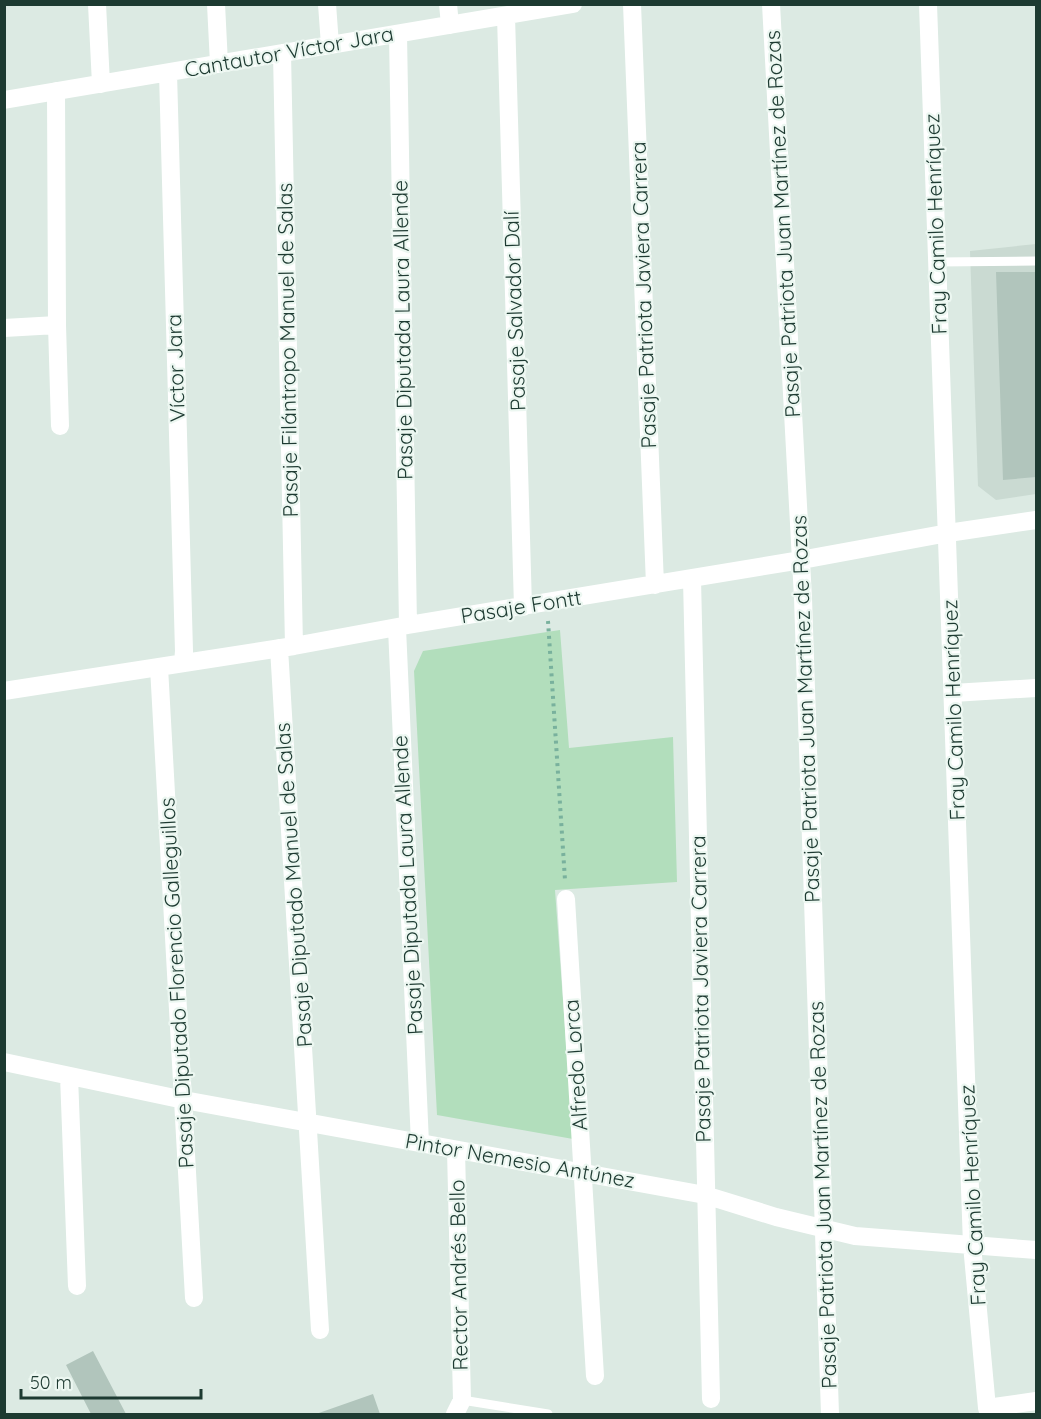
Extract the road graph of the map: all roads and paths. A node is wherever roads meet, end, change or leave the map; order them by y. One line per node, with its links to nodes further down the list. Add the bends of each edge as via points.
1 (97, 4): 16 (street)
2 (216, 4): 14 (street)
3 (327, 4): 12 (street)
4 (448, 4): 10 (street)
5 (632, 4): 28 (street, Pasaje Patriota Javiera Carrera)
6 (771, 4): 26 (street, Pasaje Patriota Juan Martínez de Rozas)
7 (928, 4): 20 (street, Fray Camilo Henríquez)
8 (561, 6): 9 (street, Cantautor Víctor Jara)
9 (506, 16): 10 (street, Cantautor Víctor Jara); 30 (street, Pasaje Salvador Dalí)
10 (450, 25): 11 (street, Cantautor Víctor Jara)
11 (398, 34): 12 (street, Cantautor Víctor Jara); 31 (street, Pasaje Diputada Laura Allende)
12 (330, 45): 13 (street, Cantautor Víctor Jara)
13 (282, 53): 14 (street, Cantautor Víctor Jara); 32 (street, Pasaje Filántropo Manuel de Salas)
14 (219, 64): 15 (street, Cantautor Víctor Jara)
15 (168, 72): 16 (street, Cantautor Víctor Jara); 33 (street, Víctor Jara)
16 (101, 84): 17 (street, Cantautor Víctor Jara)
17 (56, 91): 18 (street, Cantautor Víctor Jara); 21 (street)
18 (4, 100)
19 (1036, 261): 20 (lane)
20 (938, 262): 25 (street, Fray Camilo Henríquez)
21 (57, 325): 22 (street); 23 (street)
22 (4, 328)
23 (60, 426)
24 (1036, 520): 25 (street, Pasaje Fontt)
25 (948, 533): 26 (street, Pasaje Fontt); 37 (street, Fray Camilo Henríquez)
26 (801, 560): 27 (street, Pasaje Fontt); 47 (street, Pasaje Patriota Juan Martínez de Rozas)
27 (692, 579): 28 (street, Pasaje Fontt); 46 (street, Pasaje Patriota Javiera Carrera)
28 (655, 585): 29 (street, Pasaje Fontt)
29 (547, 603): 30 (street, Pasaje Fontt); 38 (path)
30 (523, 607): 31 (street, Pasaje Fontt)
31 (402, 627): 32 (street, Pasaje Fontt); 43 (street, Pasaje Diputada Laura Allende)
32 (287, 647): 33 (street, Pasaje Fontt); 42 (street, Pasaje Diputado Manuel de Salas)
33 (183, 663): 34 (street, Pasaje Fontt)
34 (159, 667): 36 (street, Pasaje Fontt); 41 (street, Pasaje Diputado Florencio Galleguillos)
35 (1036, 688): 37 (street)
36 (4, 691)
37 (954, 693): 48 (street, Fray Camilo Henríquez)
38 (566, 899): 45 (street, Alfredo Lorca)
39 (4, 1062): 40 (street, Pintor Nemesio Antúnez)
40 (69, 1076): 41 (street, Pintor Nemesio Antúnez); 50 (street)
41 (184, 1100): 42 (street, Pintor Nemesio Antúnez); 51 (street, Pasaje Diputado Florencio Galleguillos)
42 (308, 1123): 43 (street, Pintor Nemesio Antúnez); 52 (street, Pasaje Diputado Manuel de Salas)
43 (420, 1143): 44 (street, Pintor Nemesio Antúnez)
44 (456, 1150): 45 (street, Pintor Nemesio Antúnez); 56 (street, Rector Andrés Bello)
45 (583, 1173): 46 (street, Pintor Nemesio Antúnez); 53 (street, Alfredo Lorca)
46 (705, 1195): 47 (street, Pintor Nemesio Antúnez); 54 (street, Pasaje Patriota Javiera Carrera)
47 (825, 1229): 48 (street, Pintor Nemesio Antúnez, via 855,1236); 59 (street, Pasaje Patriota Juan Martínez de Rozas)
48 (972, 1245): 49 (street, Pintor Nemesio Antúnez); 57 (street, Fray Camilo Henríquez)
49 (1036, 1250)
50 (77, 1286)
51 (194, 1298)
52 (320, 1330)
53 (595, 1376)
54 (711, 1399)
55 (1036, 1401): 57 (street)
56 (459, 1407): 58 (lane)
57 (988, 1411)
58 (548, 1414)
59 (830, 1414)

